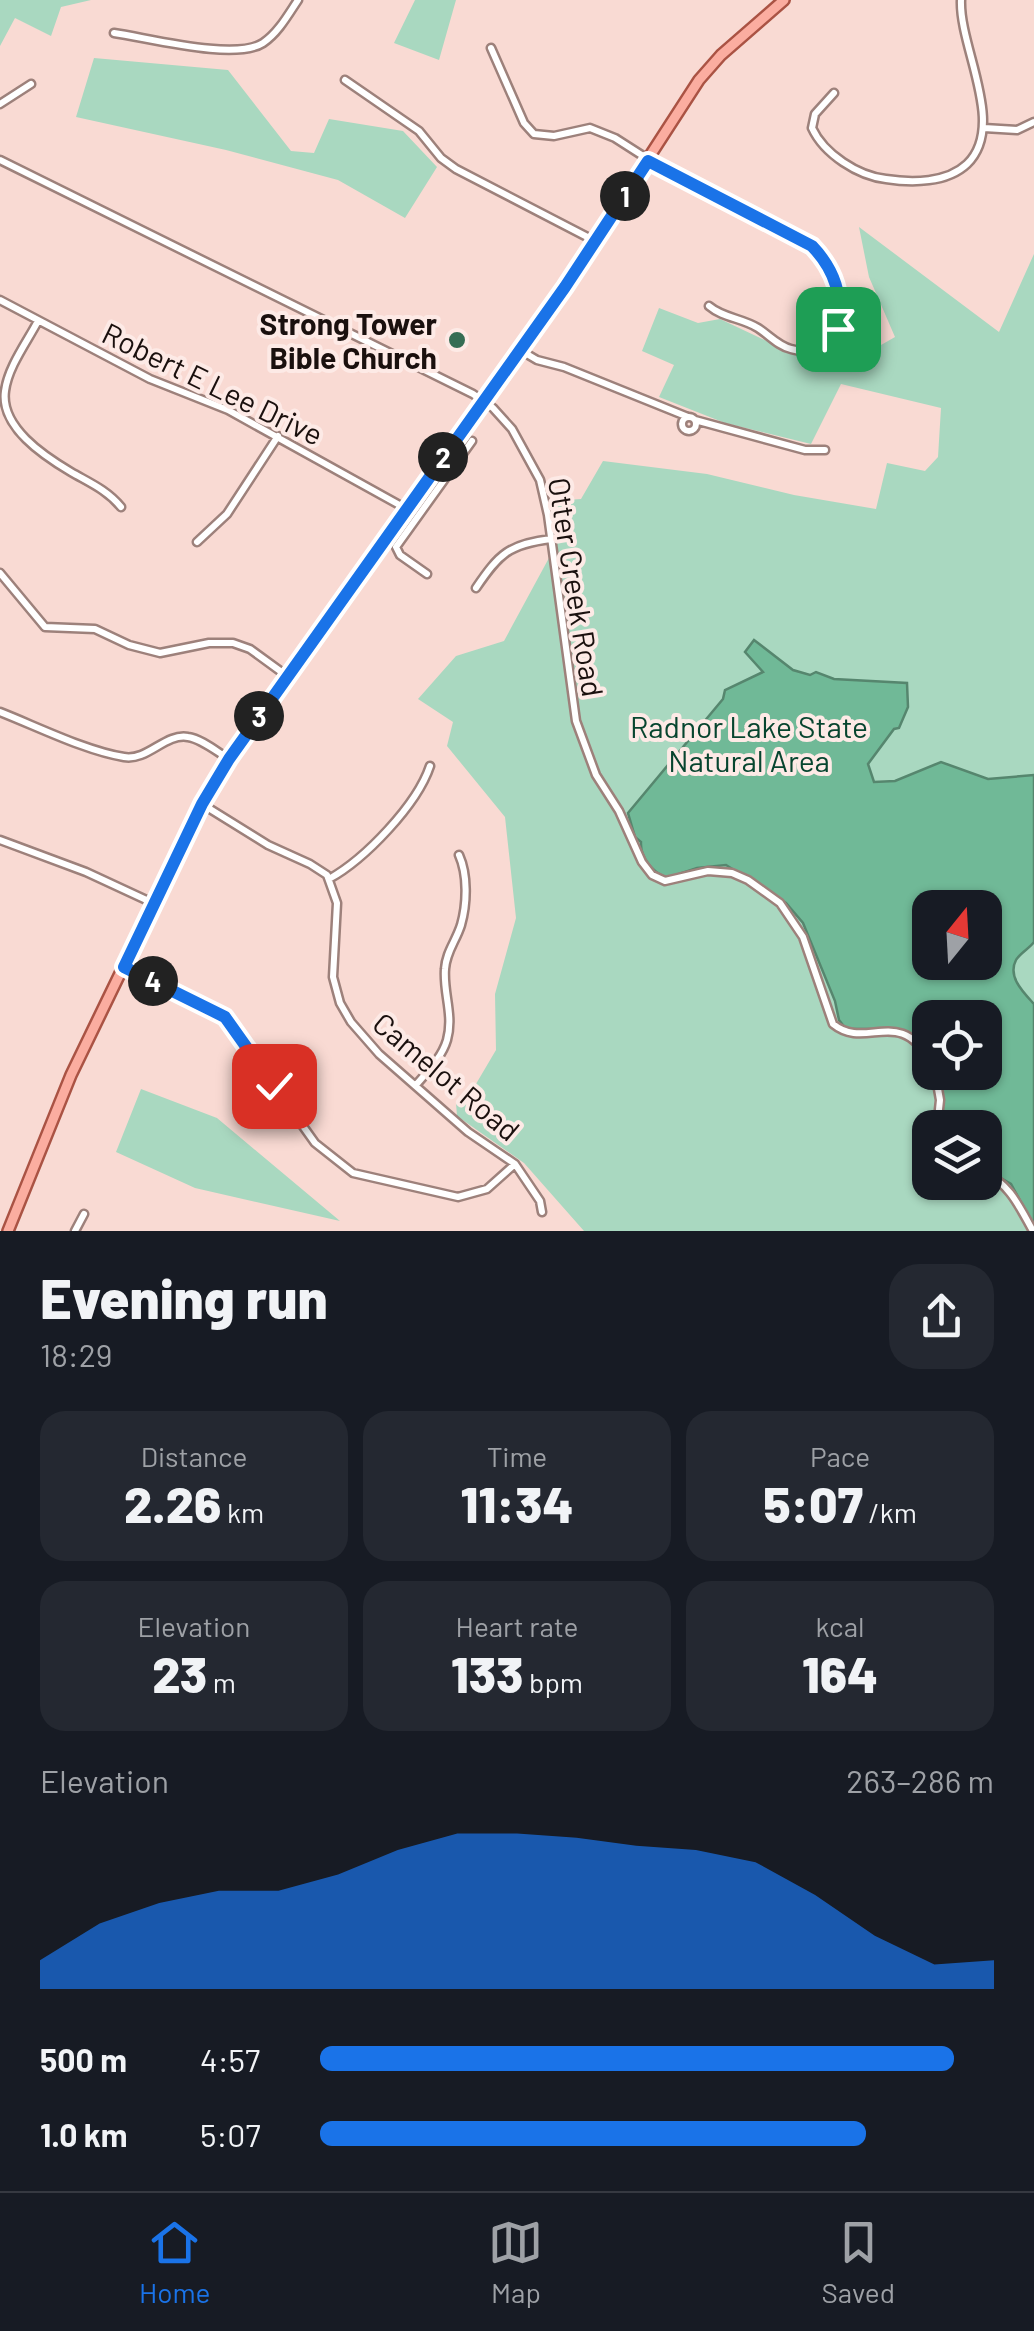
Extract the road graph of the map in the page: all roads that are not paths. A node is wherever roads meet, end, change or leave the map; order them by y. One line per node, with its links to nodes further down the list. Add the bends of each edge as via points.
1 (298, 0): 4 (street, via 266,41 247,50)
2 (784, 0): 13 (main road, via 706,71)
3 (960, 2): 11 (street)
4 (114, 34)
5 (491, 48): 13 (street, via 534,134 590,128)
6 (344, 80): 14 (street, via 419,132 456,169)
7 (31, 84): 9 (street)
8 (834, 93): 11 (street, via 813,118 814,134 845,162 879,178 928,180 956,172 976,153)
9 (0, 104)
10 (1034, 122): 11 (street, via 1017,130)
11 (984, 128)
12 (0, 160): 19 (street, Otter Creek Road)
13 (648, 161): 14 (main road); 16 (street, via 812,246 836,283 839,324 826,345 796,350)
14 (595, 241): 18 (main road)
15 (0, 300): 17 (street, Robert E Lee Drive)
16 (709, 306)
17 (38, 321): 20 (street, Robert E Lee Drive); 25 (street, via 10,376 5,406 21,434)
18 (520, 350): 19 (main road); 22 (street, via 692,418)
19 (484, 400): 23 (main road); 27 (street, Otter Creek Road, via 533,463)
20 (278, 436): 26 (street, Robert E Lee Drive); 28 (street, via 227,514)
21 (472, 441): 24 (street)
22 (825, 450)
23 (429, 476): 24 (street); 26 (main road)
24 (441, 484): 30 (street, via 396,547)
25 (121, 507)
26 (405, 508): 32 (main road)
27 (551, 539): 31 (street, via 508,550); 42 (street, Otter Creek Road, via 578,729 645,867 668,881 721,870 761,889 798,927 833,1024 850,1033 887,1030)
28 (197, 542)
29 (0, 573): 32 (street, via 46,628 96,629 172,654 232,643)
30 (427, 574)
31 (476, 588)
32 (287, 676): 34 (main road)
33 (0, 712): 34 (street, via 109,754 140,756 191,737)
34 (229, 759): 36 (main road)
35 (430, 766): 39 (street, via 373,846)
36 (202, 804): 39 (street); 40 (main road)
37 (0, 840): 40 (street)
38 (459, 855): 43 (street, via 463,915 444,972 449,1034)
39 (329, 878): 43 (street, Camelot Road, via 337,903 332,964 340,1003 358,1032)
40 (155, 904): 41 (main road)
41 (124, 967): 44 (street, via 225,1017 314,1144 353,1173 458,1198 490,1187); 48 (main road)
42 (912, 1040)
43 (416, 1084): 44 (street, Camelot Road)
44 (514, 1164): 46 (street, Camelot Road)
45 (1002, 1184): 50 (street)
46 (542, 1212)
47 (84, 1214): 49 (street)
48 (8, 1231)
49 (75, 1231)
50 (1032, 1231)

